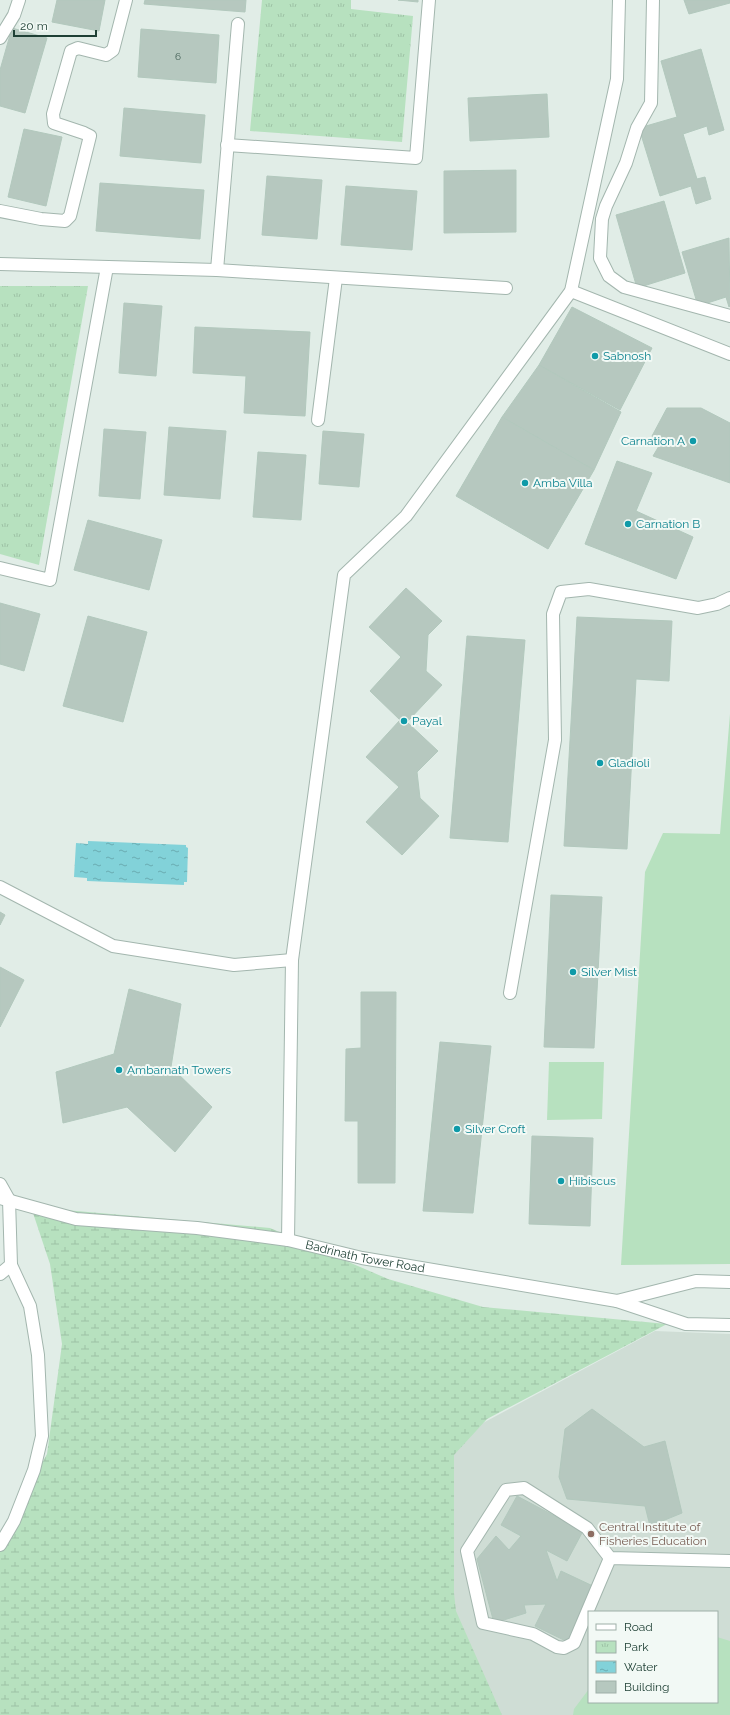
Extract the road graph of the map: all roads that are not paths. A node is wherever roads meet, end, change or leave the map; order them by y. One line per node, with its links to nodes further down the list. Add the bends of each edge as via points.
1 (19, 0): 7 (street, via 14,15)
2 (126, 0): 9 (street, via 113,50 106,55 78,48 71,51 53,114 54,123 90,136 70,216 65,221 59,221)
3 (429, 0): 8 (street, via 416,158)
4 (619, 0): 15 (street, via 617,79)
5 (654, 0): 16 (street, via 652,103 637,128 626,163 604,211 600,258 609,276 624,287)
6 (238, 24): 8 (street)
7 (0, 38)
8 (227, 145): 12 (street)
9 (0, 211)
10 (0, 264): 11 (street)
11 (107, 267): 12 (street); 19 (street, via 50,580)
12 (217, 270): 13 (street)
13 (336, 278): 14 (street); 18 (street)
14 (506, 288)
15 (571, 291): 17 (street); 22 (street, via 406,516 344,575)
16 (730, 316)
17 (730, 354)
18 (318, 420)
19 (0, 568)
20 (730, 598): 23 (street, via 698,608 589,589 561,592 553,614 555,740)
21 (0, 887): 22 (street, via 112,946 234,965)
22 (292, 960): 26 (street)
23 (510, 993)
24 (0, 1184): 25 (street)
25 (4, 1199): 26 (street, Badrinath Tower Road, via 76,1218 196,1228); 27 (street)
26 (288, 1240): 30 (street, Badrinath Tower Road, via 362,1258)
27 (11, 1265): 28 (street); 32 (street, via 30,1306 38,1356 42,1436 34,1470 14,1521)
28 (0, 1274)
29 (730, 1282): 30 (street, Badrinath Tower Road, via 696,1281)
30 (617, 1301): 31 (street, via 686,1324)
31 (730, 1325)
32 (0, 1545)
33 (610, 1558): 33 (street, via 587,1528 524,1488 506,1490 467,1551 483,1623 533,1634 564,1648 574,1643); 34 (street)
34 (730, 1561)

